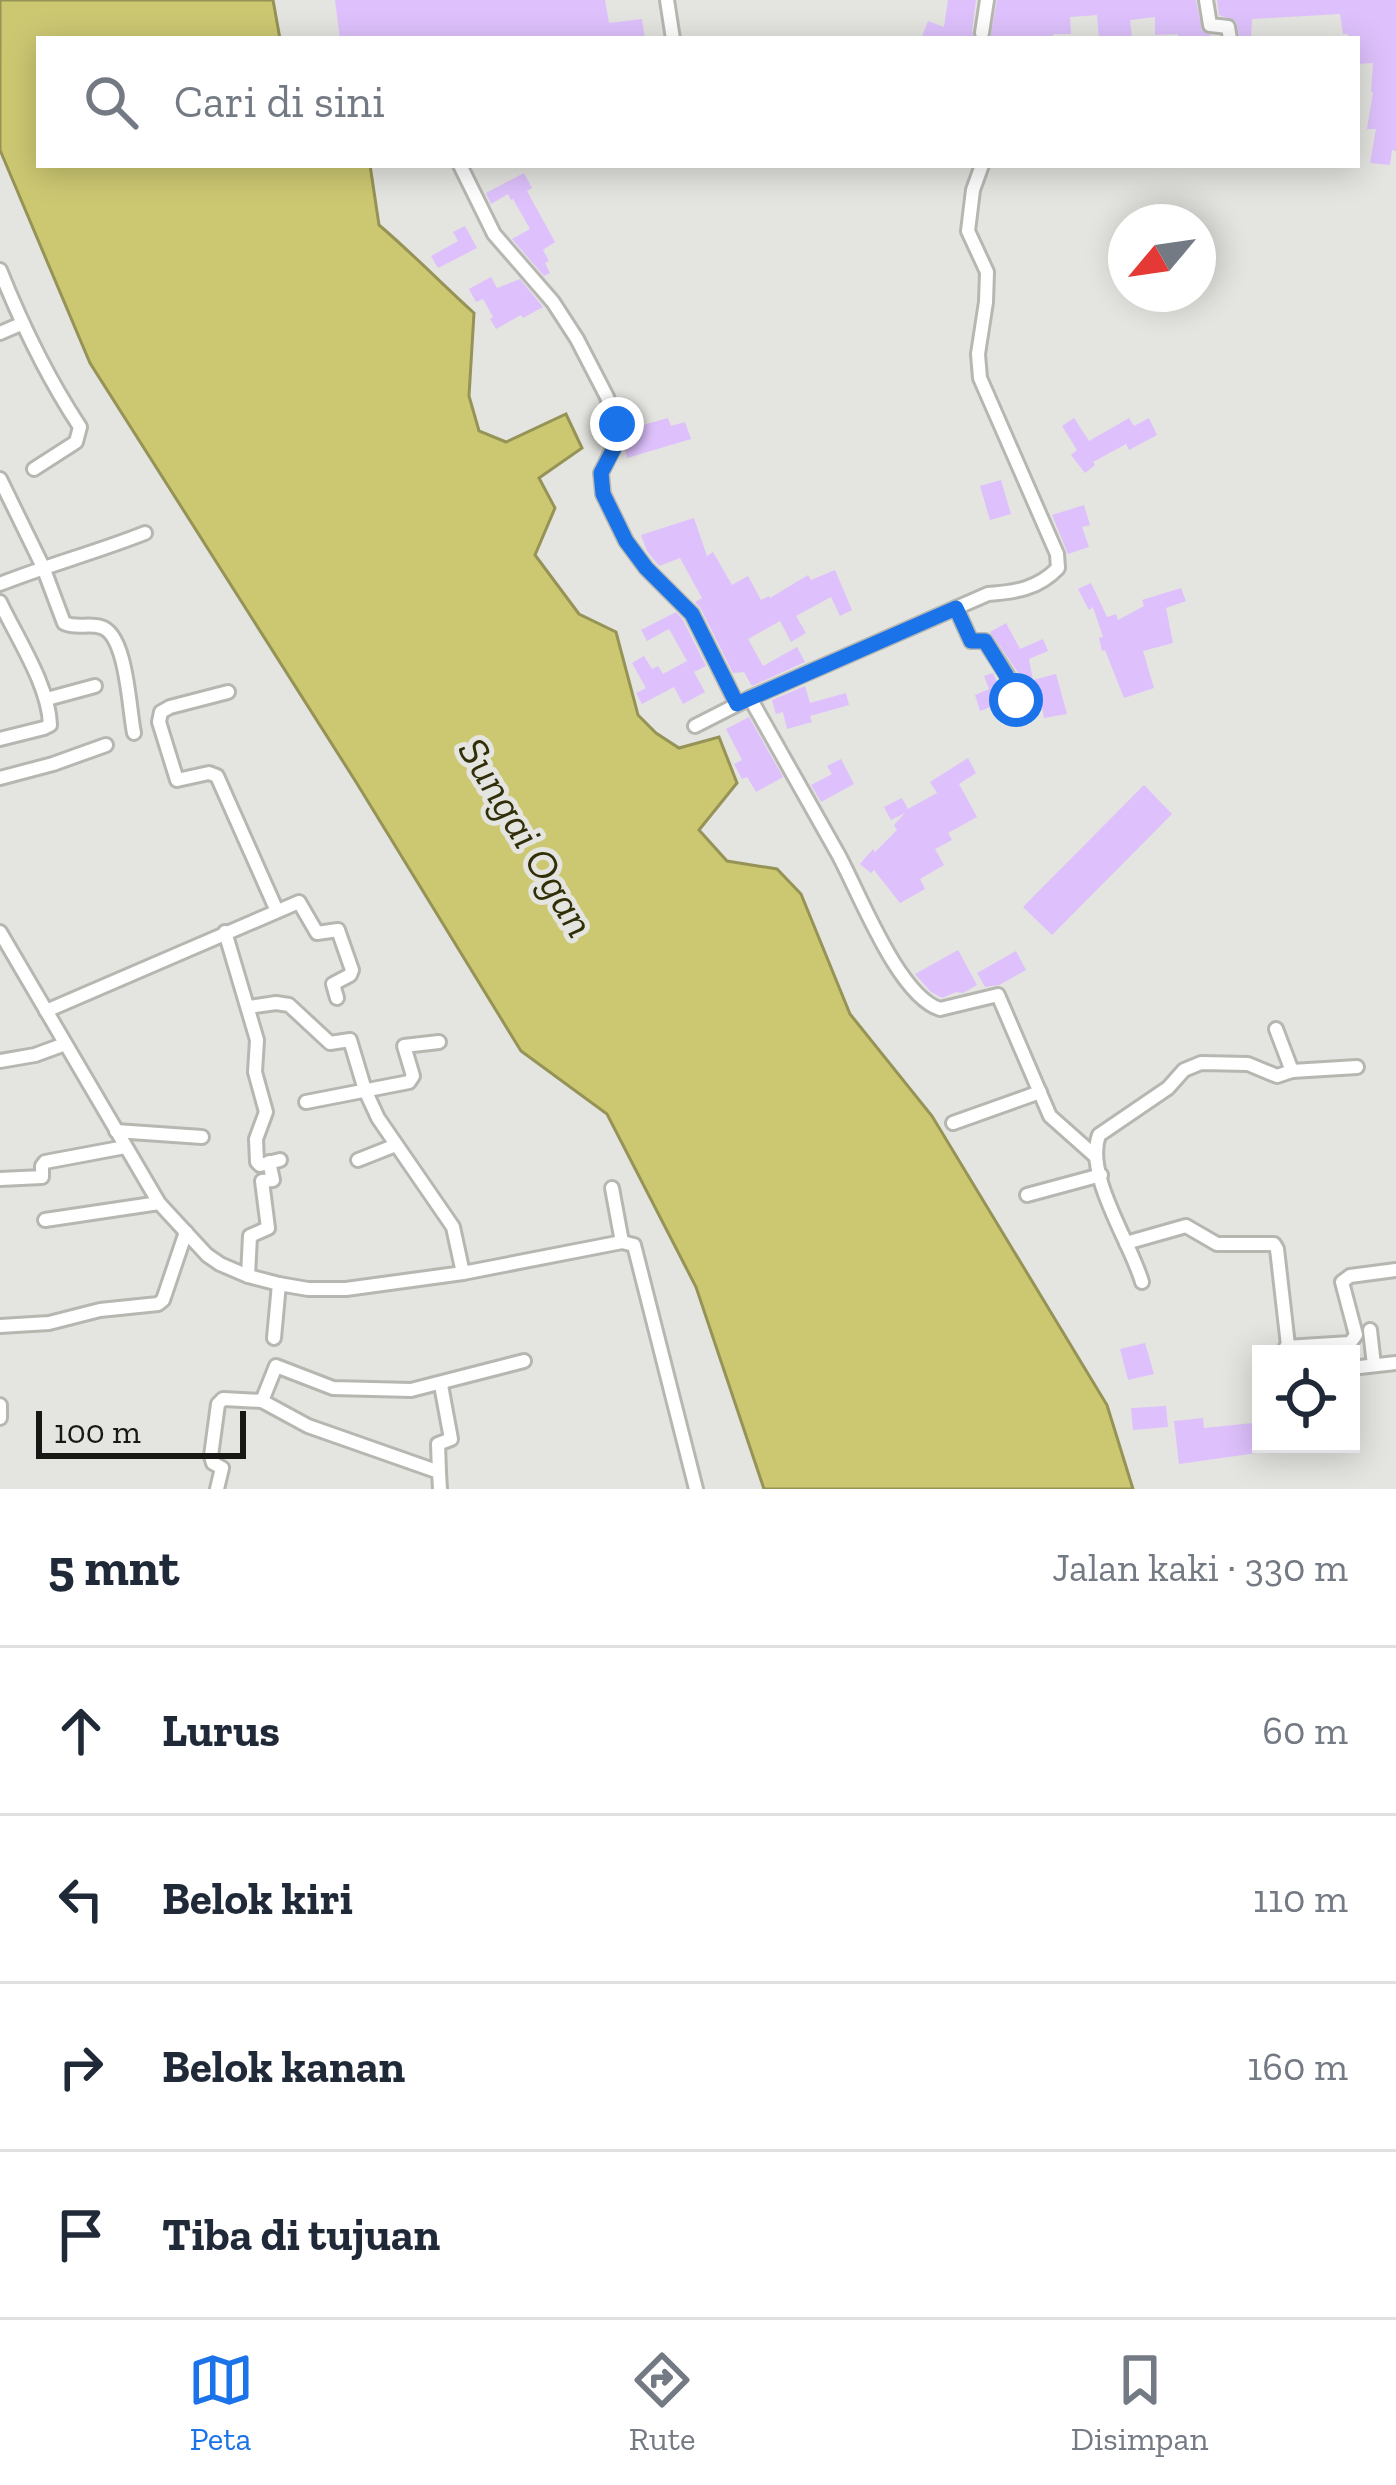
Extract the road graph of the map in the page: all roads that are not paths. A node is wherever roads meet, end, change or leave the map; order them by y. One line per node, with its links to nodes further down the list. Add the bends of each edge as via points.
1 (667, 0): 5 (street)
2 (988, 0): 4 (street)
3 (1206, 0): 6 (street, via 1210,25 1228,27)
4 (982, 33)
5 (673, 36)
6 (1230, 36)
7 (461, 168): 23 (street, via 494,234 577,339 618,428 601,473 603,494 636,555 692,614)
8 (981, 168): 18 (street, via 968,231 987,272 980,378 1059,566 1033,587)
9 (0, 270): 10 (street)
10 (21, 324): 11 (street); 12 (street, via 80,427 76,442)
11 (0, 333)
12 (34, 470)
13 (0, 479): 15 (street)
14 (145, 533): 15 (street)
15 (43, 567): 16 (street); 25 (street, via 64,623 111,634)
16 (0, 584)
17 (0, 602): 21 (street)
18 (956, 608): 22 (street, via 971,641 985,641); 23 (street)
19 (95, 686): 21 (street)
20 (228, 692): 29 (street, via 170,707 159,722 177,780 217,776)
21 (47, 699): 26 (street, via 50,725)
22 (1016, 700)
23 (743, 701): 24 (street); 42 (street, via 924,1002 940,1009 998,995)
24 (695, 726)
25 (134, 733)
26 (0, 739)
27 (106, 745): 28 (street)
28 (0, 778)
29 (277, 911): 31 (street); 32 (street, via 299,902 317,933 338,930 352,973 333,984)
30 (0, 932): 34 (street)
31 (225, 932): 33 (street); 34 (street)
32 (337, 998)
33 (248, 1007): 41 (street, via 284,1003 330,1043 348,1039); 62 (street, via 266,1112 257,1162 275,1161 280,1179 262,1181 269,1224 250,1236)
34 (46, 1011): 37 (street)
35 (1276, 1029): 40 (street)
36 (439, 1042): 41 (street, via 404,1046 409,1082)
37 (65, 1044): 38 (street); 45 (street)
38 (0, 1061)
39 (1357, 1067): 40 (street)
40 (1292, 1071): 49 (street, via 1277,1076 1248,1064 1201,1063 1184,1070 1099,1135)
41 (365, 1090): 43 (street); 47 (street)
42 (1040, 1092): 44 (street); 49 (street, via 1050,1116)
43 (306, 1102)
44 (952, 1123)
45 (116, 1131): 46 (street); 48 (street)
46 (202, 1137)
47 (396, 1145): 50 (street); 61 (street, via 453,1227)
48 (125, 1147): 52 (street, via 45,1162 43,1177); 55 (street)
49 (1096, 1156): 51 (street)
50 (358, 1160)
51 (1101, 1175): 54 (street); 59 (street)
52 (0, 1179)
53 (612, 1188): 58 (street)
54 (1027, 1196)
55 (159, 1203): 56 (street); 57 (street)
56 (45, 1220)
57 (186, 1232): 62 (street, via 207,1255); 65 (street, via 158,1304)
58 (622, 1242): 61 (street); 81 (street, via 636,1249)
59 (1126, 1243): 63 (street); 68 (street, via 1186,1226 1217,1244 1274,1244)
60 (1396, 1270): 69 (street, via 1342,1282 1356,1335)
61 (463, 1273): 64 (street, via 346,1289)
62 (248, 1276): 64 (street)
63 (1142, 1282)
64 (279, 1284): 67 (street)
65 (0, 1327)
66 (1370, 1330): 72 (street)
67 (274, 1338)
68 (1287, 1345)
69 (1329, 1345)
70 (524, 1361): 74 (street)
71 (1396, 1363): 72 (street)
72 (1374, 1365): 73 (street)
73 (1360, 1367)
74 (441, 1385): 75 (street, via 333,1388 279,1366); 78 (street, via 451,1439 438,1444)
75 (262, 1401): 78 (street, via 308,1426); 79 (street, via 218,1404 211,1456 222,1468)
76 (0, 1405): 77 (street)
77 (0, 1418)
78 (440, 1472): 80 (street)
79 (217, 1489)
80 (440, 1489)
81 (696, 1489)

